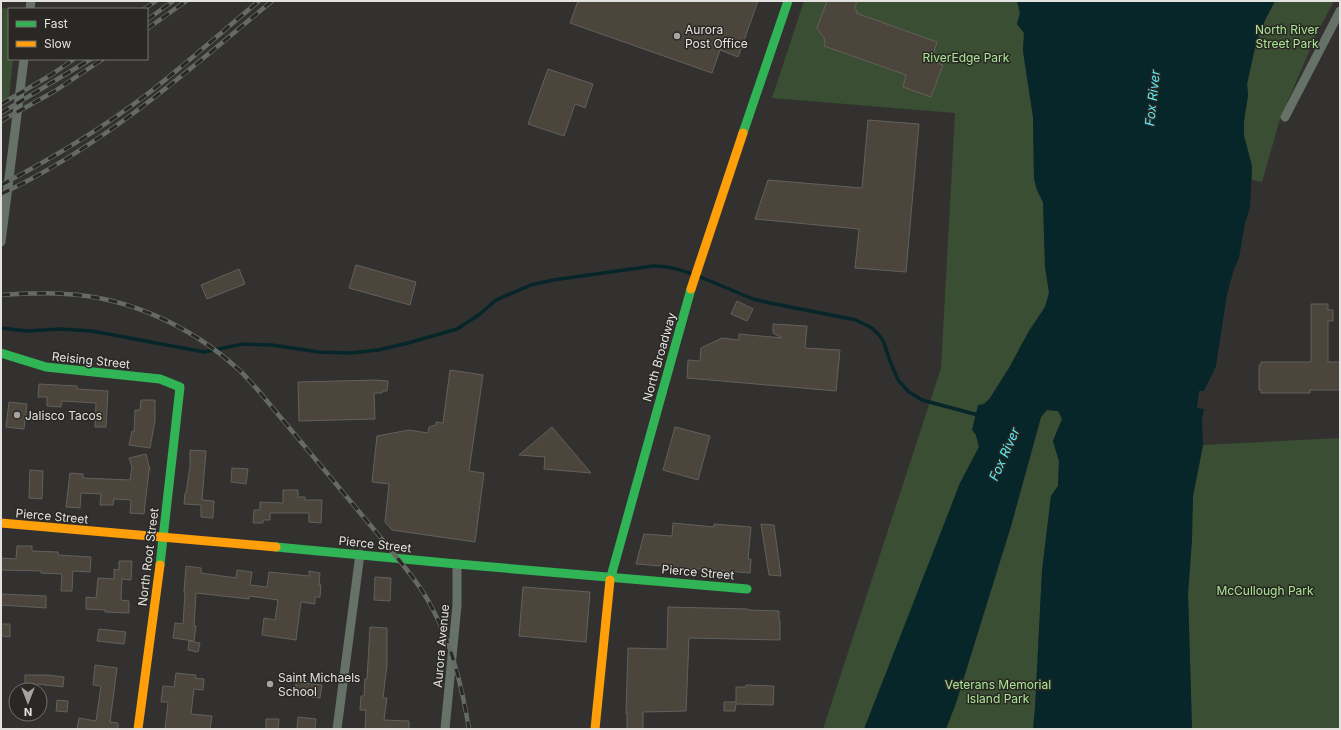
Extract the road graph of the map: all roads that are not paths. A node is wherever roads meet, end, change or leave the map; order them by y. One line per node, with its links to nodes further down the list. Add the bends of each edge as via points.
1 (788, 1): 12 (street, North Broadway, via 692,284)
2 (1340, 11): 4 (street)
3 (24, 60): 5 (street)
4 (1285, 117)
5 (1, 242)
6 (1, 353): 7 (street, Reising Street, via 46,367 160,379)
7 (180, 387): 9 (street, North Root Street)
8 (1, 523): 9 (street, Pierce Street)
9 (163, 538): 10 (street, Pierce Street); 14 (street, North Root Street)
10 (360, 554): 11 (street, Pierce Street); 15 (street)
11 (457, 564): 12 (street, Pierce Street); 16 (street, Aurora Avenue, via 457,605)
12 (610, 576): 13 (street, Pierce Street); 17 (street, North Broadway)
13 (747, 589)
14 (138, 729)
15 (337, 729)
16 (445, 729)
17 (595, 729)

